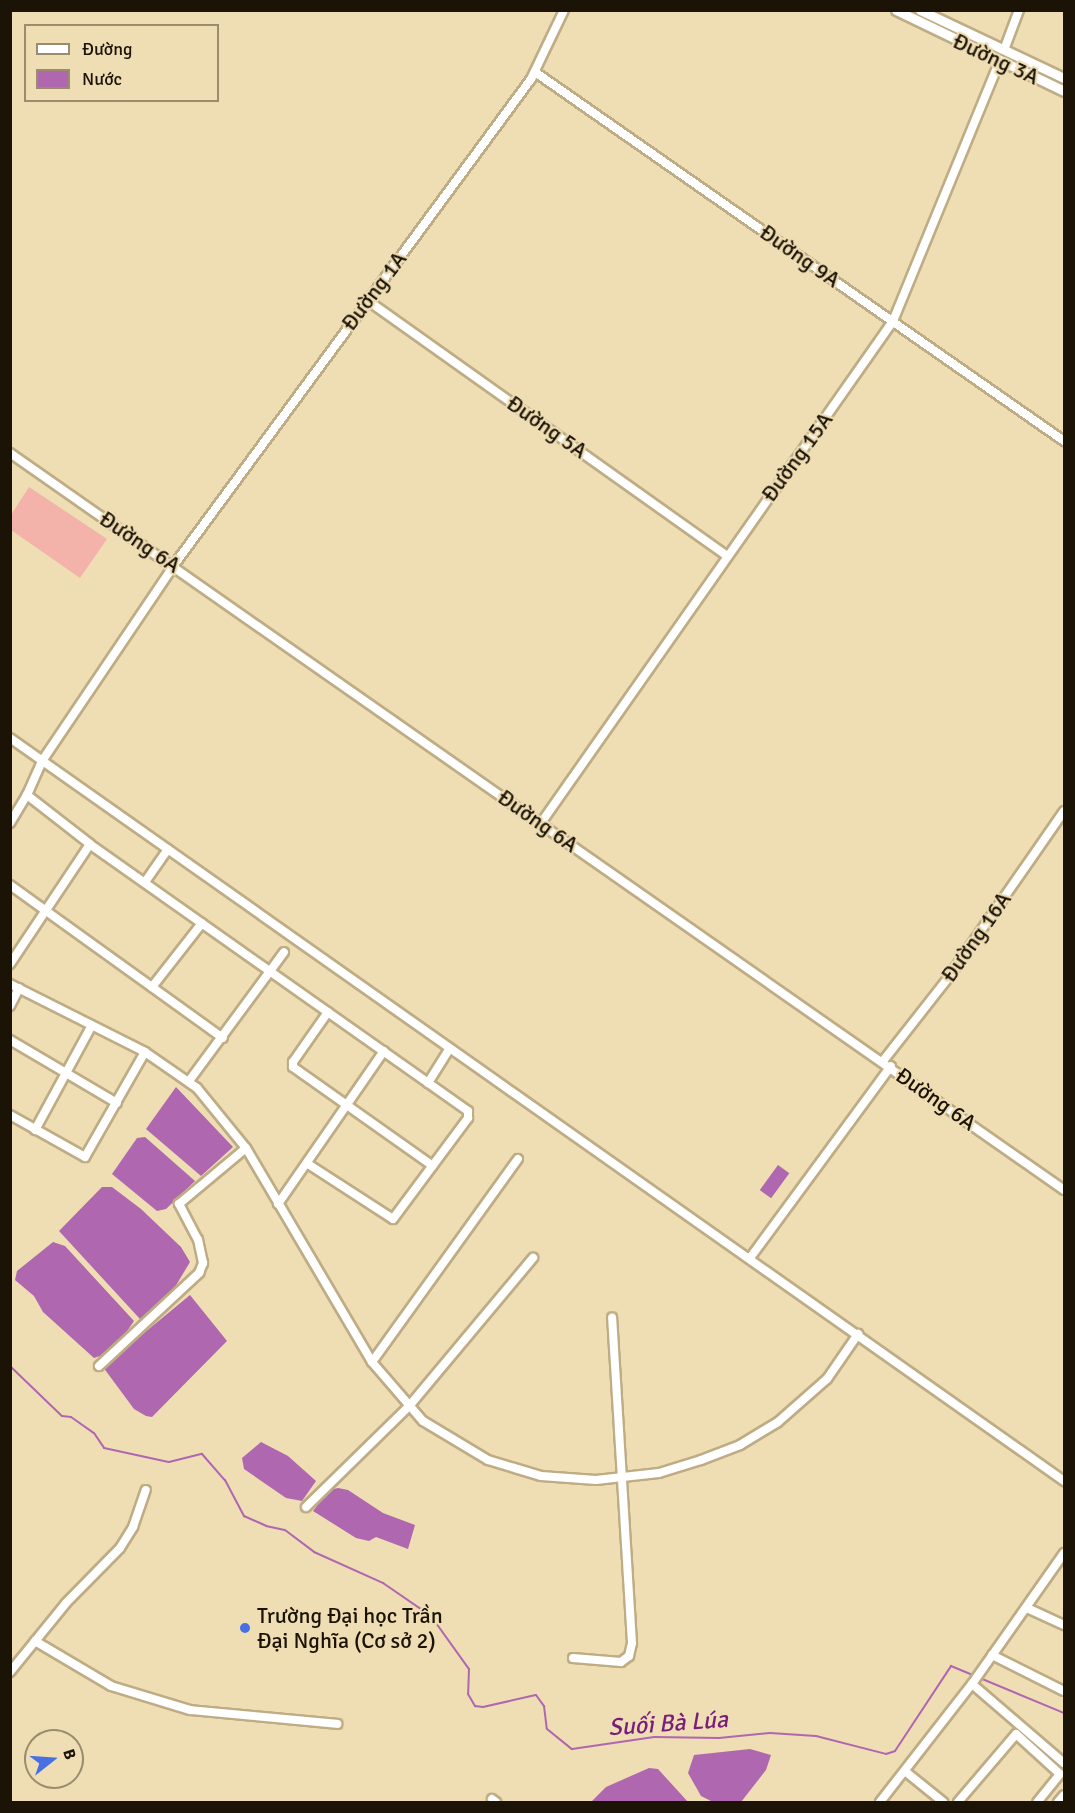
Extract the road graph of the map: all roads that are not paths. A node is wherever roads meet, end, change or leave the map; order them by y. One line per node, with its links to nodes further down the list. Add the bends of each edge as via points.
1 (564, 10): 7 (street, Đường 1A)
2 (897, 10): 6 (street, Đường 3A)
3 (920, 10): 5 (street, Đường 3A)
4 (1019, 10): 5 (street)
5 (1004, 50): 6 (street); 8 (street, Đường 3A)
6 (999, 62): 9 (street, Đường 3A); 11 (street, Đường 15A)
7 (535, 72): 10 (street, Đường 1A); 11 (street, Đường 9A)
8 (1065, 78)
9 (1065, 91)
10 (367, 300): 14 (street, Đường 5A); 15 (street, Đường 1A)
11 (893, 321): 12 (street, Đường 9A); 14 (street, Đường 15A)
12 (1065, 441)
13 (10, 453): 15 (street, Đường 6A)
14 (726, 555): 21 (street, Đường 15A)
15 (174, 565): 17 (street, Đường 1A); 21 (street, Đường 6A)
16 (10, 738): 17 (street)
17 (42, 761): 18 (street, Đường 1A); 23 (street)
18 (27, 795): 20 (street, Đường 1A); 22 (street)
19 (1065, 811): 42 (street, Đường 16A)
20 (10, 823)
21 (541, 823): 42 (street, Đường 6A)
22 (90, 844): 24 (street); 26 (street)
23 (168, 849): 24 (street); 39 (street)
24 (145, 882): 27 (street)
25 (10, 885): 26 (street)
26 (45, 910): 29 (street); 32 (street)
27 (202, 923): 30 (street); 32 (street)
28 (284, 952): 30 (street)
29 (10, 964)
30 (271, 971): 35 (street); 37 (street)
31 (10, 984): 33 (street)
32 (153, 987): 37 (street)
33 (19, 988): 34 (street); 36 (street)
34 (10, 1006)
35 (328, 1012): 40 (street); 47 (street, via 292,1065)
36 (92, 1025): 41 (street); 43 (street)
37 (223, 1038): 44 (street)
38 (10, 1040): 43 (street)
39 (449, 1049): 45 (street); 57 (street)
40 (384, 1051): 45 (street); 47 (street)
41 (145, 1052): 44 (street); 46 (street)
42 (887, 1064): 54 (street, Đường 6A); 57 (street, Đường 16A)
43 (66, 1074): 46 (street); 49 (street)
44 (189, 1081): 50 (street)
45 (428, 1083): 53 (street, via 468,1111 468,1118)
46 (117, 1103): 49 (street, via 85,1157)
47 (347, 1106): 52 (street); 53 (street)
48 (10, 1116): 49 (street)
49 (35, 1130)
50 (246, 1148): 55 (street); 61 (street, via 179,1204 198,1240 203,1263 199,1273)
51 (518, 1159): 60 (street)
52 (308, 1164): 53 (street, via 393,1219); 55 (street)
53 (433, 1166)
54 (1065, 1190)
55 (278, 1204): 60 (street)
56 (533, 1258): 62 (street)
57 (750, 1258): 59 (street)
58 (612, 1318): 63 (street)
59 (858, 1334): 63 (street, via 826,1379 778,1422 740,1445 701,1460); 64 (street)
60 (372, 1362): 62 (street)
61 (99, 1366)
62 (410, 1405): 63 (street, via 449,1439 513,1470 567,1480); 66 (street)
63 (622, 1478): 71 (street, via 632,1643 629,1656 621,1662)
64 (1065, 1481)
65 (146, 1490): 70 (street, via 133,1527 120,1548)
66 (306, 1507)
67 (1065, 1553): 68 (street)
68 (1027, 1608): 69 (street); 72 (street)
69 (1065, 1625)
70 (35, 1641): 73 (street); 76 (street, via 111,1686 190,1710)
71 (573, 1658)
72 (990, 1658): 74 (street); 75 (street)
73 (10, 1672)
74 (973, 1682): 77 (street); 78 (street)
75 (1065, 1691)
76 (337, 1724)
77 (1065, 1763)
78 (906, 1772): 80 (street); 81 (street)
79 (1065, 1795): 84 (street)
80 (880, 1803)
81 (943, 1803)
82 (958, 1803): 83 (street, via 1016,1734 1060,1774)
83 (1037, 1803)
84 (1058, 1803)

